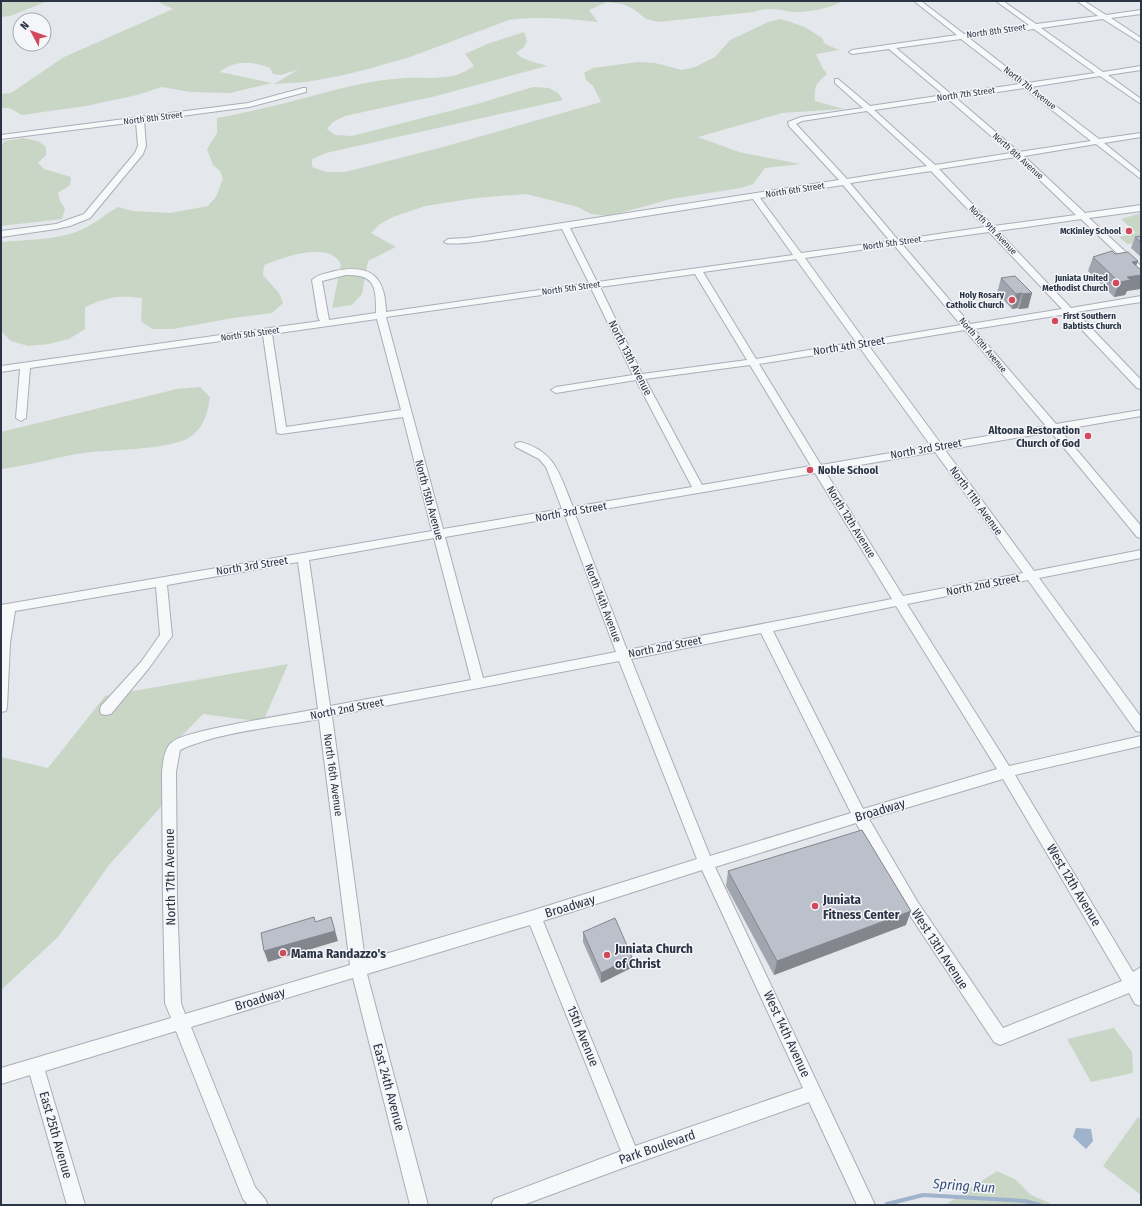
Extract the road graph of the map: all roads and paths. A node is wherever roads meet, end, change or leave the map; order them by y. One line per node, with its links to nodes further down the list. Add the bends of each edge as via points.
1 (918, 1): 7 (street, North 7th Avenue)
2 (998, 1): 6 (street)
3 (1080, 1): 5 (street)
4 (1141, 12): 5 (street, North 8th Street)
5 (1105, 17): 6 (street, North 8th Street); 8 (street)
6 (1034, 26): 7 (street, North 8th Street); 12 (street)
7 (963, 36): 9 (street, North 8th Street); 14 (street, North 7th Avenue)
8 (1141, 41)
9 (890, 46): 10 (street, North 8th Street); 16 (street, North 8th Avenue)
10 (852, 52)
11 (1141, 68): 12 (street, North 7th Street)
12 (1102, 74): 14 (street, North 7th Street); 17 (street)
13 (838, 81): 18 (street, North 9th Avenue)
14 (1026, 85): 16 (street, North 7th Street); 23 (street, North 7th Avenue)
15 (303, 90): 19 (street, North 8th Street, via 249,105)
16 (948, 96): 18 (street, North 7th Street); 24 (street, North 8th Avenue)
17 (1141, 102)
18 (869, 109): 20 (street, North 7th Street); 25 (street, North 9th Avenue)
19 (140, 119): 22 (street, North 8th Street); 33 (street, via 142,146 135,161 87,216 72,223)
20 (792, 122): 27 (street, North 10th Avenue, via 793,127)
21 (1141, 135): 23 (street, North 6th Street)
22 (1, 137)
23 (1098, 142): 24 (street, North 6th Street); 26 (street, North 7th Avenue)
24 (1018, 155): 25 (street, North 6th Street); 30 (street, North 8th Avenue)
25 (933, 168): 27 (street, North 6th Street); 32 (street, North 9th Avenue)
26 (1141, 177)
27 (845, 182): 28 (street, North 6th Street); 35 (street, North 10th Avenue)
28 (755, 196): 31 (street, North 6th Street); 36 (street, North 11th Avenue)
29 (1141, 208): 30 (street, North 5th Street)
30 (1083, 216): 32 (street, North 5th Street); 38 (street, North 8th Avenue)
31 (565, 226): 34 (street, North 6th Street); 39 (street, North 13th Avenue)
32 (992, 229): 35 (street, North 5th Street); 41 (street, North 9th Avenue)
33 (1, 234)
34 (448, 242)
35 (896, 242): 36 (street, North 5th Street); 44 (street, North 10th Avenue)
36 (799, 256): 37 (street, North 5th Street); 46 (street, North 11th Avenue)
37 (698, 271): 39 (street, North 5th Street); 47 (street, North 12th Avenue)
38 (1141, 271)
39 (593, 285): 42 (street, North 5th Street); 50 (street, North 13th Avenue)
40 (1141, 300): 41 (street, North 4th Street)
41 (1070, 312): 44 (street, North 4th Street); 51 (street, North 9th Avenue)
42 (381, 315): 43 (street, North 5th Street); 43 (street, North 15th Avenue, via 379,291 370,274 346,272 317,280); 53 (street, North 15th Avenue)
43 (326, 323): 45 (street, North 5th Street)
44 (967, 327): 46 (street, North 4th Street); 56 (street, North 10th Avenue)
45 (267, 332): 48 (street, North 5th Street); 53 (street, via 281,431)
46 (861, 344): 47 (street, North 4th Street); 58 (street, North 11th Avenue)
47 (754, 362): 50 (street, North 4th Street); 59 (street, North 12th Avenue)
48 (25, 366): 49 (street, North 5th Street); 55 (street)
49 (1, 369)
50 (639, 377): 52 (street, North 4th Street); 60 (street, North 13th Avenue)
51 (1141, 386)
52 (556, 390)
53 (406, 412): 63 (street, North 15th Avenue)
54 (1141, 413): 56 (street, North 3rd Street)
55 (21, 418)
56 (1053, 428): 58 (street, North 3rd Street); 62 (street, North 10th Avenue)
57 (520, 446): 61 (street, North 14th Avenue, via 543,457 550,466)
58 (937, 447): 59 (street, North 3rd Street); 66 (street, North 11th Avenue)
59 (818, 468): 60 (street, North 3rd Street); 68 (street, North 12th Avenue)
60 (699, 489): 61 (street, North 3rd Street)
61 (570, 512): 63 (street, North 3rd Street); 71 (street, North 14th Avenue)
62 (1141, 534)
63 (438, 535): 65 (street, North 3rd Street); 72 (street, North 15th Avenue)
64 (1141, 554): 66 (street, North 2nd Street)
65 (304, 558): 67 (street, North 3rd Street); 75 (street, North 16th Avenue)
66 (1030, 576): 68 (street, North 2nd Street); 76 (street, North 11th Avenue)
67 (162, 581): 69 (street, North 3rd Street); 74 (street, via 166,636)
68 (899, 601): 70 (street, North 2nd Street); 79 (street, North 12th Avenue)
69 (5, 609): 73 (street)
70 (765, 628): 71 (street, North 2nd Street); 80 (street)
71 (623, 655): 72 (street, North 2nd Street); 81 (street, North 14th Avenue)
72 (478, 684): 75 (street, North 2nd Street)
73 (1, 707)
74 (106, 710)
75 (324, 713): 77 (street, North 2nd Street); 83 (street, North 16th Avenue)
76 (1141, 727)
77 (190, 740): 86 (street, North 17th Avenue, via 176,747 171,756 169,772 173,1003)
78 (1141, 741): 79 (street, Broadway)
79 (1006, 772): 80 (street, Broadway); 84 (street, West 12th Avenue)
80 (860, 817): 81 (street, Broadway); 84 (street, West 13th Avenue, via 912,906 1000,1037)
81 (706, 863): 82 (street, Broadway); 89 (street, West 14th Avenue)
82 (534, 917): 83 (street, Broadway); 90 (street, 15th Avenue)
83 (358, 969): 86 (street, Broadway); 93 (street, East 24th Avenue)
84 (1138, 982): 85 (street, West 12th Avenue)
85 (1141, 999)
86 (180, 1023): 87 (street, Broadway); 92 (street, North 17th Avenue, via 249,1194)
87 (35, 1066): 88 (street, Broadway); 91 (street, East 25th Avenue)
88 (1, 1076)
89 (814, 1092): 90 (street, Park Boulevard); 95 (street, West 14th Avenue)
90 (632, 1156): 94 (street, Park Boulevard)
91 (76, 1205)
92 (259, 1205)
93 (419, 1205)
94 (500, 1205)
95 (866, 1205)

